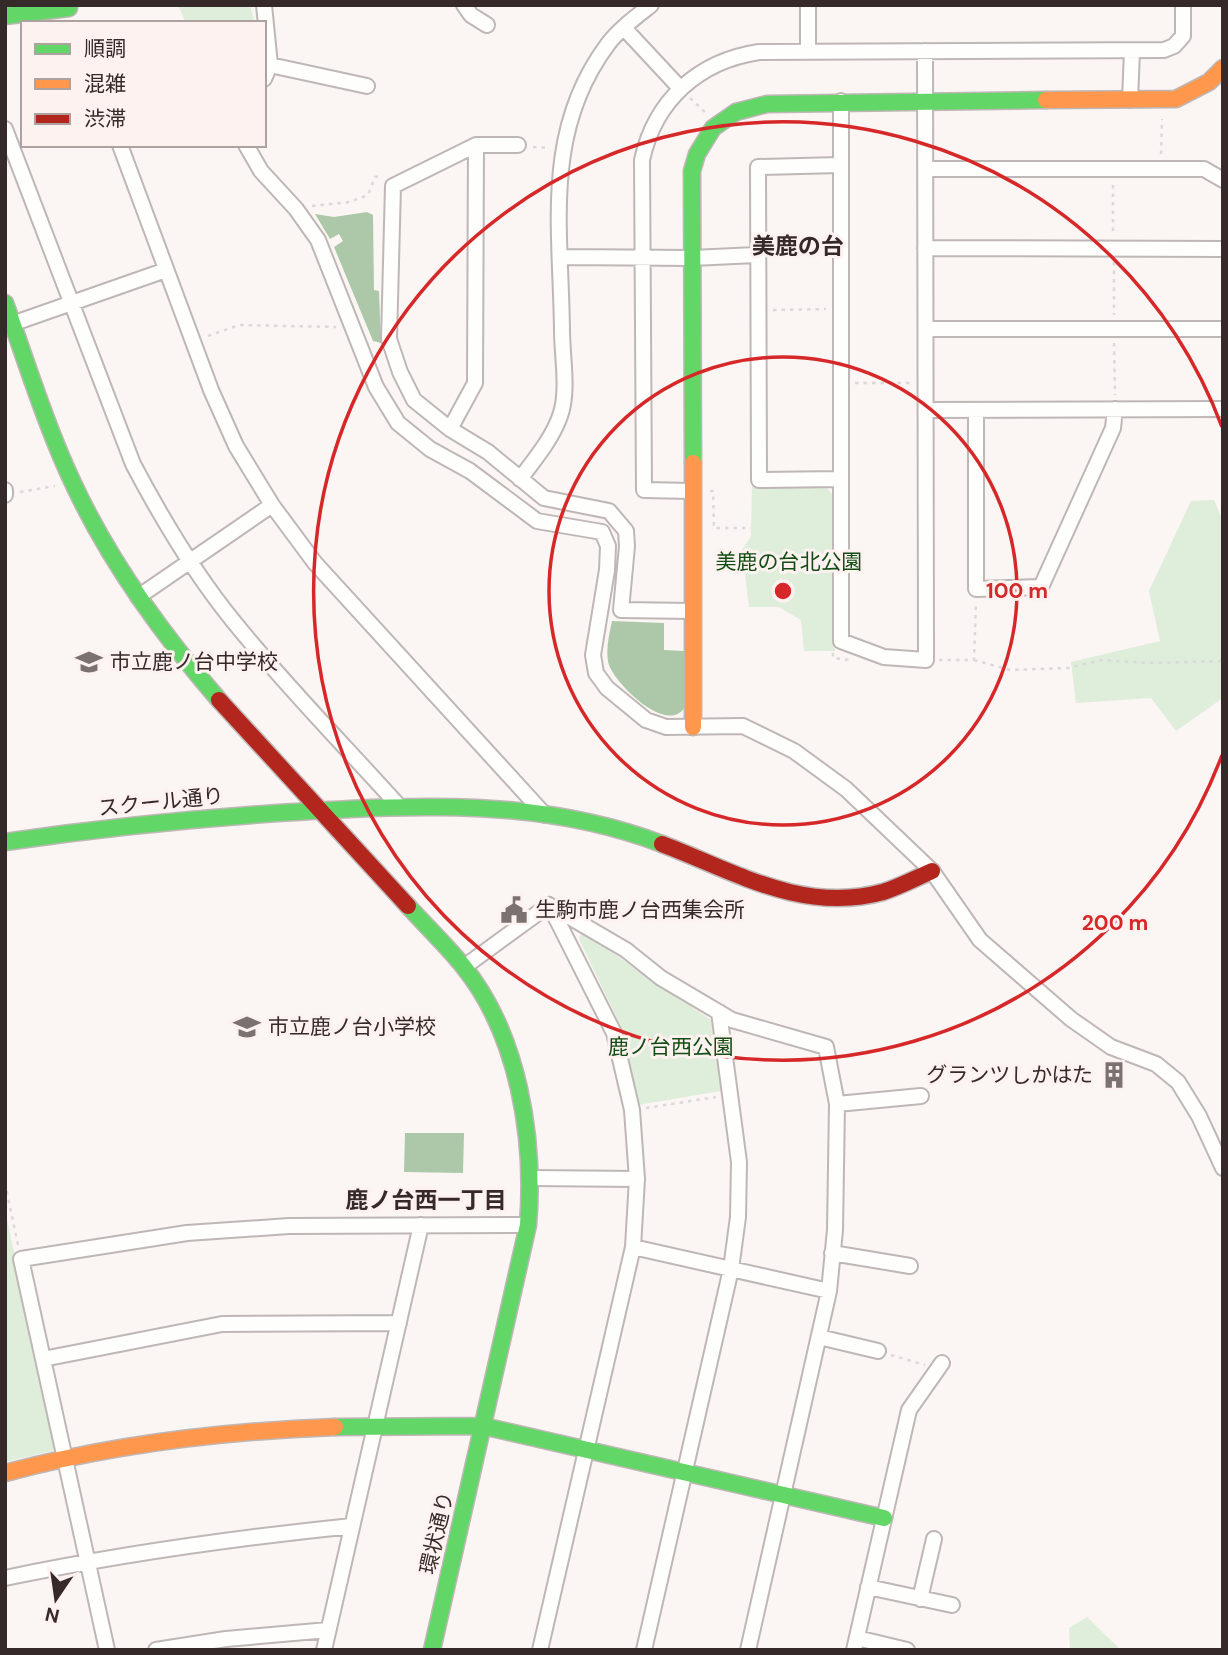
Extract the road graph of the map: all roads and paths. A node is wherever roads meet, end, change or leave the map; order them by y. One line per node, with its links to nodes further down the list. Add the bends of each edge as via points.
1 (464, 5): 8 (street)
2 (651, 5): 9 (street)
3 (808, 5): 10 (street)
4 (1183, 5): 12 (street, via 1183,36 1174,46)
5 (70, 12): 6 (street)
6 (5, 16)
7 (266, 22): 13 (street)
8 (486, 25)
9 (624, 28): 17 (street); 28 (street, via 584,81)
10 (808, 50): 11 (street); 17 (street, via 736,55 698,72)
11 (925, 51): 12 (street); 18 (street)
12 (1132, 51): 19 (street)
13 (271, 65): 15 (street); 16 (street)
14 (1223, 68): 19 (street, via 1184,96)
15 (266, 75)
16 (367, 86)
17 (679, 87): 22 (path); 41 (street, via 646,142 642,160)
18 (923, 100): 19 (street); 20 (street); 31 (street)
19 (1130, 100)
20 (841, 101): 22 (street, via 770,102 743,108); 29 (street)
21 (1162, 113): 30 (path)
22 (716, 122): 42 (street, via 699,147 692,171)
23 (5, 129): 45 (street)
24 (476, 145): 25 (street); 60 (street, via 475,383); 60 (street, via 393,186 389,339 414,400)
25 (517, 145): 28 (path)
26 (121, 147): 43 (street)
27 (247, 147): 35 (street, via 261,171)
28 (561, 150): 40 (street)
29 (840, 165): 39 (street, via 758,167); 46 (street)
30 (1161, 168): 32 (street); 34 (street, via 1204,169)
31 (926, 169): 32 (street); 36 (street)
32 (1112, 169): 37 (path)
33 (375, 177): 35 (path, via 368,195)
34 (1223, 180)
35 (296, 209): 49 (street, via 318,240)
36 (925, 248): 37 (street); 50 (street)
37 (1114, 249): 38 (street); 52 (path)
38 (1223, 249)
39 (755, 255): 42 (street); 47 (street)
40 (562, 257): 41 (street); 61 (street, via 561,414 541,452)
41 (643, 258): 42 (street); 64 (street, via 644,490)
42 (692, 258): 64 (street)
43 (166, 270): 45 (street); 53 (street)
44 (5, 303): 48 (street, 環状通り)
45 (72, 303): 48 (street); 68 (street, via 133,464)
46 (841, 309): 47 (path); 54 (street)
47 (756, 310): 62 (street, via 758,480)
48 (9, 326): 63 (street, 環状通り)
49 (353, 329): 53 (path, via 239,325); 75 (street, via 376,387 398,423 537,521 602,532 608,545 593,655 596,673 646,720 666,727)
50 (926, 329): 52 (street); 55 (street)
51 (1223, 329): 52 (street)
52 (1114, 330): 56 (path)
53 (192, 341): 66 (street, via 236,446)
54 (841, 383): 55 (path); 62 (street)
55 (927, 383): 58 (street)
56 (1115, 409): 57 (street); 59 (street); 69 (street, via 1113,428 1041,587)
57 (1223, 409)
58 (927, 410): 59 (street); 72 (street)
59 (976, 412): 69 (street)
60 (450, 429): 61 (street)
61 (520, 478): 71 (street, via 544,498 597,507 617,520 625,531 627,546 621,610)
62 (841, 479): 72 (street, via 841,642 884,657)
63 (72, 482): 65 (path); 70 (street, 環状通り)
64 (692, 491): 67 (path, via 713,491 714,528); 71 (street)
65 (6, 493)
66 (272, 505): 68 (street); 78 (street, via 315,563)
67 (751, 528)
68 (189, 562): 70 (street); 76 (street, via 233,622)
69 (976, 589): 73 (path)
70 (138, 597): 77 (street, 環状通り, via 174,649)
71 (692, 611): 75 (street)
72 (926, 660): 73 (path)
73 (974, 660): 74 (path, via 1010,670 1069,668 1102,660)
74 (1223, 661)
75 (693, 727): 80 (street, via 743,726 794,751 846,789)
76 (398, 805): 77 (street, スクール通り); 78 (street, スクール通り)
77 (322, 811): 79 (street, スクール通り, via 174,820); 82 (street, 環状通り)
78 (545, 816): 80 (street, スクール通り, via 646,837 738,878 796,897 836,900 872,896 904,887)
79 (5, 842)
80 (932, 871): 88 (street, via 981,940 1071,1018 1111,1047 1156,1064 1178,1082)
81 (549, 905): 82 (street); 83 (street); 87 (street, via 614,1033)
82 (464, 967): 89 (street, 環状通り, via 499,1029 516,1076)
83 (719, 1012): 84 (street); 86 (street, via 777,1036 826,1047)
84 (729, 1095): 87 (path); 98 (street, via 739,1162)
85 (921, 1096): 86 (street)
86 (837, 1104): 95 (street)
87 (632, 1110): 90 (street)
88 (1223, 1168)
89 (531, 1178): 90 (street); 93 (street, 環状通り)
90 (637, 1179): 94 (street)
91 (5, 1183): 96 (path)
92 (421, 1225): 93 (street); 96 (street, via 289,1226 187,1233); 100 (street)
93 (528, 1225): 106 (street, 環状通り)
94 (633, 1247): 98 (street); 107 (street)
95 (832, 1253): 97 (street); 99 (street)
96 (21, 1259): 103 (street)
97 (911, 1266)
98 (731, 1269): 99 (street); 109 (street)
99 (829, 1291): 101 (street)
100 (399, 1323): 103 (street, via 222,1324); 105 (street)
101 (819, 1337): 102 (street); 111 (street)
102 (878, 1351): 104 (path)
103 (43, 1359): 108 (street)
104 (939, 1367): 112 (street, via 909,1410)
105 (375, 1425): 106 (street); 108 (street, via 247,1430); 113 (street)
106 (483, 1426): 107 (street); 125 (street, 環状通り)
107 (586, 1450): 109 (street); 126 (street)
108 (65, 1457): 110 (street); 115 (street)
109 (684, 1472): 111 (street); 127 (street)
110 (5, 1473)
111 (783, 1495): 112 (street); 128 (street)
112 (884, 1518): 117 (street)
113 (352, 1526): 115 (street, via 223,1539); 120 (street)
114 (934, 1539): 118 (street)
115 (87, 1561): 116 (street); 122 (street)
116 (5, 1578)
117 (869, 1587): 118 (street); 121 (street)
118 (920, 1599): 119 (street)
119 (952, 1605)
120 (328, 1630): 123 (street); 124 (street)
121 (855, 1644): 129 (street)
122 (107, 1650)
123 (156, 1650)
124 (324, 1650)
125 (432, 1650)
126 (540, 1650)
127 (644, 1650)
128 (748, 1650)
129 (906, 1650)

